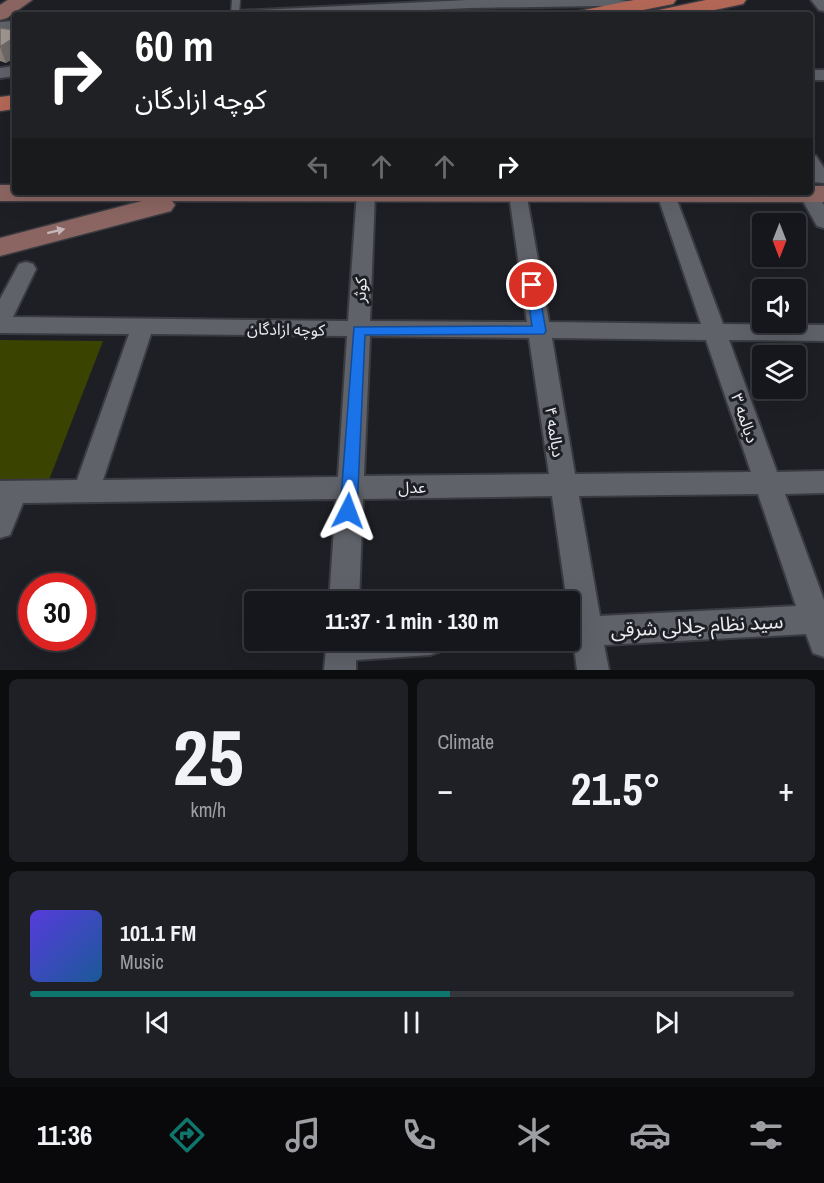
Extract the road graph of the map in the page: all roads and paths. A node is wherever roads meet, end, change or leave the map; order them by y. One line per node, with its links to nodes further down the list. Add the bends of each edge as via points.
1 (22, 0): 10 (street)
2 (666, 0): 6 (main road, via 637,6)
3 (736, 0): 9 (main road)
4 (818, 0): 7 (street)
5 (472, 6): 6 (street); 8 (street)
6 (596, 6)
7 (824, 7)
8 (315, 12)
9 (676, 12)
10 (0, 14)
11 (816, 180): 16 (street)
12 (201, 195): 17 (street, one-way to 12)
13 (366, 195): 21 (street, کوثر)
14 (518, 195): 22 (street, دیالمه ۴)
15 (666, 195): 23 (street, دیالمه ۳)
16 (824, 222)
17 (0, 247)
18 (26, 269): 19 (street)
19 (0, 323): 20 (street, کوچه ازادگان)
20 (142, 328): 21 (street, کوچه ازادگان); 29 (street)
21 (358, 330): 22 (street, کوچه ازادگان); 28 (street, کوثر)
22 (539, 331): 23 (street, کوچه ازادگان); 27 (street, دیالمه ۴)
23 (715, 333): 24 (street, کوچه ازادگان); 26 (street, دیالمه ۳)
24 (824, 333)
25 (824, 482): 26 (street, عدل)
26 (768, 483): 27 (street, عدل); 34 (street, دیالمه ۳)
27 (563, 485): 28 (street, عدل); 33 (street, دیالمه ۴)
28 (350, 488): 29 (street, عدل); 32 (street, کوثر)
29 (86, 491): 30 (street, عدل)
30 (7, 492): 31 (street)
31 (0, 526)
32 (345, 591)
33 (574, 591)
34 (821, 627): 35 (street, سید نظام جلالی شرقی)
35 (580, 631)
36 (580, 637): 37 (street, دیالمه ۴)
37 (592, 670)

